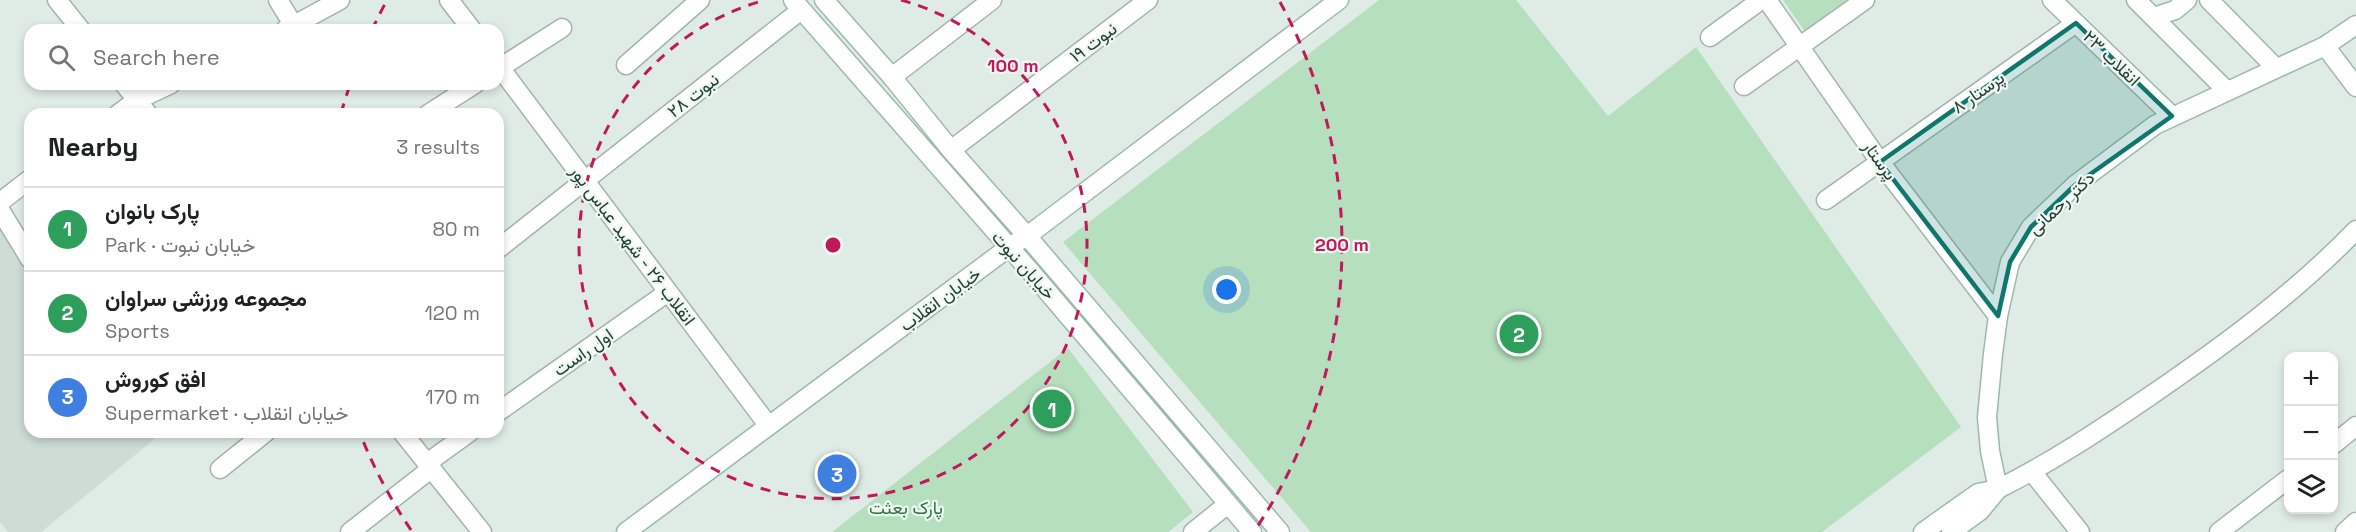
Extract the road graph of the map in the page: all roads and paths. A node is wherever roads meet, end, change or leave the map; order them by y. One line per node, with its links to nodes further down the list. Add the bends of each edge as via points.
1 (57, 0): 20 (street)
2 (278, 0): 21 (street)
3 (340, 0): 22 (street)
4 (449, 0): 23 (street)
5 (700, 0): 31 (street)
6 (824, 0): 35 (street, خیابان نبوت)
7 (992, 0): 35 (street)
8 (1148, 0): 47 (street, نبوت ۱۹)
9 (1339, 0): 55 (street, خیابان انقلاب)
10 (1761, 0): 26 (street)
11 (1767, 0): 29 (street, پرستار)
12 (1865, 0): 29 (street)
13 (2052, 0): 19 (street, انقلاب ۲۳)
14 (2136, 0): 18 (street)
15 (2187, 0): 18 (street, via 2175,10)
16 (2209, 0): 33 (street)
17 (796, 3): 49 (street, نبوت ۲۸); 57 (street, خیابان نبوت)
18 (2154, 17): 41 (street)
19 (2076, 23): 46 (street, انقلاب ۲۳); 48 (street, پرستار ۸)
20 (76, 24)
21 (288, 24)
22 (297, 24)
23 (467, 24)
24 (2356, 25): 28 (street)
25 (562, 28): 30 (street)
26 (1710, 37)
27 (2356, 40): 28 (street)
28 (2325, 46): 32 (street); 33 (street, دکتر رحمانی); 37 (street)
29 (1800, 47): 36 (street); 48 (street, پرستار)
30 (504, 64)
31 (626, 65)
32 (2356, 66)
33 (2276, 68): 41 (street, دکتر رحمانی)
34 (504, 74): 49 (street, انقلاب ۲۶ - شهید عباس پور)
35 (892, 77): 47 (street, خیابان نبوت)
36 (1744, 86)
37 (2356, 87)
38 (129, 90): 42 (street)
39 (158, 90): 42 (street)
40 (466, 90): 45 (street)
41 (2227, 91): 46 (street, دکتر رحمانی)
42 (137, 100): 43 (street); 44 (street)
43 (126, 108)
44 (143, 108)
45 (437, 108)
46 (2172, 116): 60 (street, دکتر رحمانی, via 2075,185 2031,227 2010,262)
47 (951, 150): 55 (street, خیابان نبوت)
48 (1880, 162): 51 (street, پرستار ۸); 60 (street, پرستار)
49 (584, 180): 56 (street, نبوت ۲۸); 59 (street, انقلاب ۲۶ - شهید عباس پور)
50 (24, 184): 52 (street)
51 (1826, 200)
52 (0, 202)
53 (0, 210): 58 (street)
54 (2356, 230): 70 (street, via 2321,266 2223,346)
55 (1028, 236): 57 (street, خیابان انقلاب); 73 (street, خیابان نبوت)
56 (504, 244)
57 (1008, 248): 62 (street, خیابان انقلاب); 74 (street, خیابان نبوت)
58 (24, 250)
59 (668, 292): 61 (street, اول راست); 62 (street, انقلاب ۲۶ - شهید عباس پور)
60 (1998, 316): 72 (street, دکتر رحمانی, via 1987,417)
61 (504, 408)
62 (768, 425): 78 (street, خیابان انقلاب)
63 (2356, 426): 67 (street)
64 (259, 438): 69 (street)
65 (407, 438): 68 (street)
66 (463, 438): 68 (street)
67 (2338, 441)
68 (429, 465): 76 (street); 77 (street)
69 (220, 469)
70 (2033, 473): 72 (street); 84 (street)
71 (2284, 482): 85 (street)
72 (1998, 489): 82 (street, via 1978,493); 83 (street, via 1980,511)
73 (1245, 490): 74 (street); 81 (street, خیابان نبوت)
74 (1228, 504): 79 (street); 80 (street, خیابان نبوت)
75 (2356, 522): 86 (street)
76 (350, 532)
77 (483, 532)
78 (626, 532)
79 (1193, 532)
80 (1252, 532)
81 (1280, 532)
82 (1923, 532)
83 (1951, 532)
84 (2080, 532)
85 (2220, 532)
86 (2345, 532)

